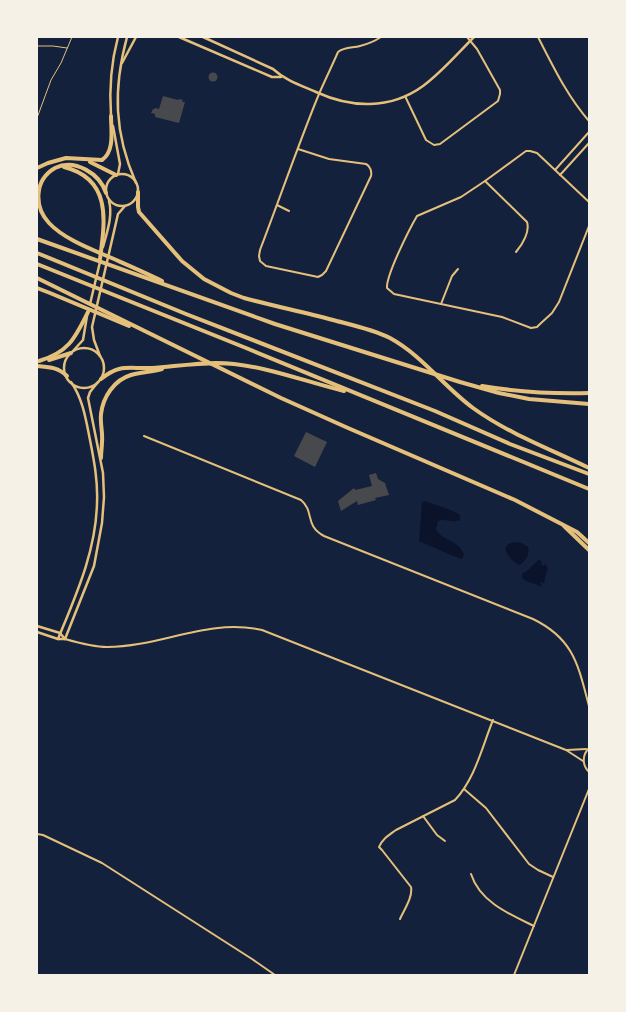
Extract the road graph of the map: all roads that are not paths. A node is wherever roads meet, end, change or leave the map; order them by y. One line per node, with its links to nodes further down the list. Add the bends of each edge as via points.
1 (72, 37): 13 (lane)
2 (117, 37): 18 (street, via 110,76)
3 (127, 37): 14 (street)
4 (136, 37): 14 (street)
5 (179, 37): 15 (street, via 272,76)
6 (203, 37): 15 (street, via 273,69)
7 (382, 37): 16 (street, via 360,46 340,50)
8 (467, 37): 11 (street)
9 (474, 37): 11 (street)
10 (538, 37): 20 (street, via 563,85)
11 (470, 41): 17 (street, via 430,81); 17 (street, via 500,90 498,101 436,145 426,140)
12 (37, 46): 13 (lane)
13 (68, 48): 19 (lane, via 51,80)
14 (120, 67): 31 (street, via 118,112 125,152)
15 (282, 77): 16 (street)
16 (319, 94): 17 (street, via 356,104 383,103); 23 (street)
17 (405, 96)
18 (111, 116): 24 (highway, via 109,153 102,160); 28 (street, via 120,164)
19 (37, 118)
20 (589, 120)
21 (589, 132): 27 (street)
22 (589, 143): 29 (street)
23 (298, 149): 36 (street); 36 (street, via 335,161 364,164 369,166 371,172 322,275 314,277 269,267 260,261 260,250)
24 (86, 160): 26 (highway, via 66,158); 28 (highway)
25 (61, 166): 33 (highway, via 75,166 90,172 97,177); 43 (highway, via 85,175 94,184 100,198 104,211); 48 (highway, via 45,177 40,185 40,210 49,224 88,248)
26 (37, 168)
27 (555, 170): 29 (street); 30 (street, via 535,152 528,151)
28 (117, 175): 31 (street, via 131,176); 33 (street, via 108,182)
29 (560, 175): 35 (street)
30 (485, 181): 41 (street, via 528,222 522,246); 49 (street, via 461,197 417,216 387,282 388,290 394,294)
31 (136, 183): 32 (street)
32 (138, 192): 37 (street, via 135,200); 66 (highway, via 138,207 142,216 182,260 204,279 244,298 348,323 390,338 412,352 472,407 491,420)
33 (106, 193): 34 (street)
34 (109, 201): 37 (street, via 116,206); 43 (street, via 111,216)
35 (589, 202)
36 (277, 205): 38 (street)
37 (125, 206): 53 (street, via 118,214 92,327)
38 (289, 211)
39 (589, 226): 49 (street, via 559,302 552,313 537,327 528,328 502,317)
40 (37, 239): 48 (highway)
41 (516, 252)
42 (37, 253): 67 (highway)
43 (100, 260): 50 (street)
44 (37, 264): 62 (highway)
45 (458, 269): 49 (street, via 452,276)
46 (37, 278): 51 (highway)
47 (37, 288): 51 (highway)
48 (185, 292): 60 (highway, via 275,324)
49 (441, 304)
50 (88, 312): 52 (street, via 82,342); 54 (highway, via 67,346 56,355)
51 (109, 315): 69 (highway, via 348,428 516,500)
52 (72, 352): 53 (street, via 88,348); 54 (highway, via 52,360); 57 (street, via 65,366)
53 (100, 356): 58 (street, via 104,372)
54 (38, 361)
55 (37, 366): 57 (highway, via 55,368)
56 (170, 366): 58 (highway, via 122,367); 62 (highway, via 234,364 268,370); 65 (highway, via 132,374 109,390 101,414)
57 (67, 376): 59 (street)
58 (100, 380): 59 (street, via 92,386 85,387); 65 (street, via 92,388 88,398)
59 (71, 382): 74 (street, via 76,389 86,420 95,464 97,504 89,560)
60 (460, 382): 61 (highway, via 503,390); 63 (highway, via 529,399)
61 (589, 393)
62 (358, 394): 68 (highway)
63 (589, 404)
64 (144, 436): 77 (street, via 301,500 308,508 314,529 324,536 549,628 561,638 572,654)
65 (100, 458): 76 (street, via 104,497 96,559)
66 (589, 468)
67 (589, 474)
68 (589, 489)
69 (558, 521): 70 (highway, via 577,532); 71 (highway)
70 (589, 543)
71 (589, 550)
72 (37, 626): 74 (street)
73 (37, 632): 75 (street)
74 (60, 633): 75 (street); 76 (street)
75 (58, 639): 76 (street)
76 (65, 639): 78 (street, via 93,646 116,647 222,627 244,626 270,632)
77 (589, 706)
78 (493, 720): 80 (street); 83 (street)
79 (588, 748): 80 (street); 81 (street)
80 (566, 750): 81 (street)
81 (583, 761): 82 (street)
82 (589, 772)
83 (464, 789): 85 (street, via 455,800); 89 (street, via 486,808 529,864)
84 (589, 789): 89 (street)
85 (423, 816): 87 (street, via 437,835); 90 (street, via 387,836 379,847 412,890)
86 (37, 834): 92 (street, via 102,864)
87 (445, 841)
88 (470, 874): 91 (street, via 488,900)
89 (553, 877): 91 (street)
90 (400, 919)
91 (534, 926): 93 (street)
92 (274, 975)
93 (514, 975)

